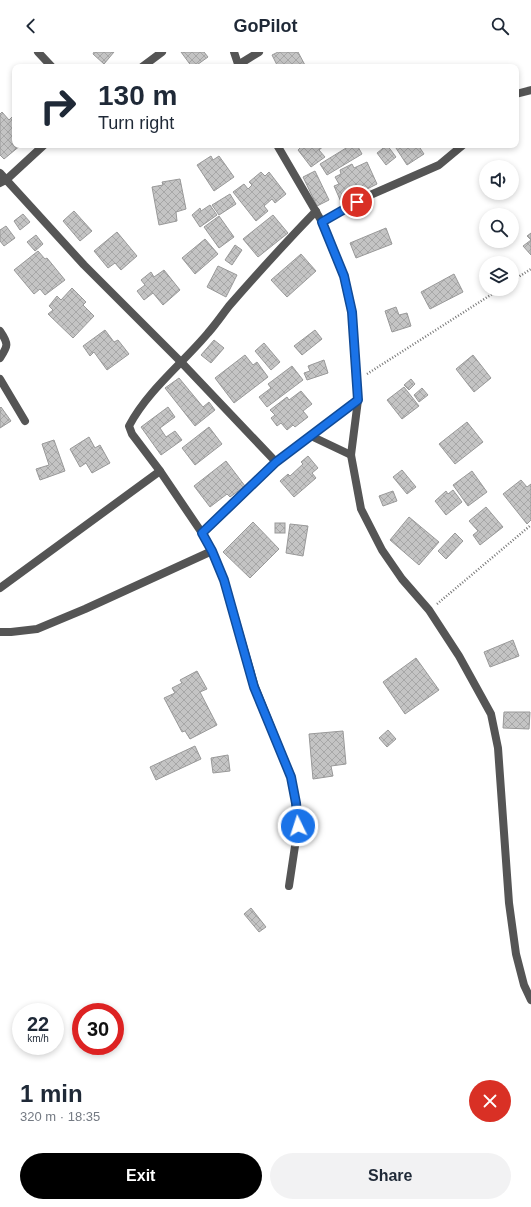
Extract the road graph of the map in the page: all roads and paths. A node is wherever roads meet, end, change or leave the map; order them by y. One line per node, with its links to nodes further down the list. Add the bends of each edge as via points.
1 (38, 52): 5 (street)
2 (162, 52): 6 (street)
3 (234, 52): 7 (street)
4 (258, 52): 8 (street)
5 (49, 64)
6 (146, 64)
7 (237, 64)
8 (241, 64)
9 (531, 90): 10 (street)
10 (519, 93)
11 (41, 148): 15 (street)
12 (279, 148): 16 (street)
13 (459, 148): 17 (street, via 439,165 368,196)
14 (0, 173): 15 (street)
15 (3, 182): 23 (street)
16 (316, 211): 17 (street); 23 (street)
17 (322, 222): 25 (street, via 344,276 352,312)
18 (531, 268): 19 (path)
19 (519, 276)
20 (489, 296): 25 (path)
21 (0, 331): 22 (street, via 7,348)
22 (0, 358)
23 (181, 362): 30 (street); 31 (street, via 155,390 129,426 132,434)
24 (0, 379): 27 (street)
25 (356, 380): 26 (street)
26 (358, 400): 28 (street); 29 (street)
27 (25, 421)
28 (311, 436): 29 (street); 30 (street)
29 (352, 455): 36 (street, via 361,509 382,550 402,579)
30 (276, 462): 33 (street)
31 (160, 471): 33 (street); 35 (street)
32 (531, 524): 36 (path)
33 (202, 533): 34 (street)
34 (212, 551): 37 (street, via 85,610 37,629); 38 (street, via 224,580 254,687 291,777 298,826)
35 (0, 588)
36 (429, 610): 39 (street, via 459,656 491,714 498,748 510,910 516,954 524,985)
37 (0, 632)
38 (289, 886)
39 (531, 1000)

